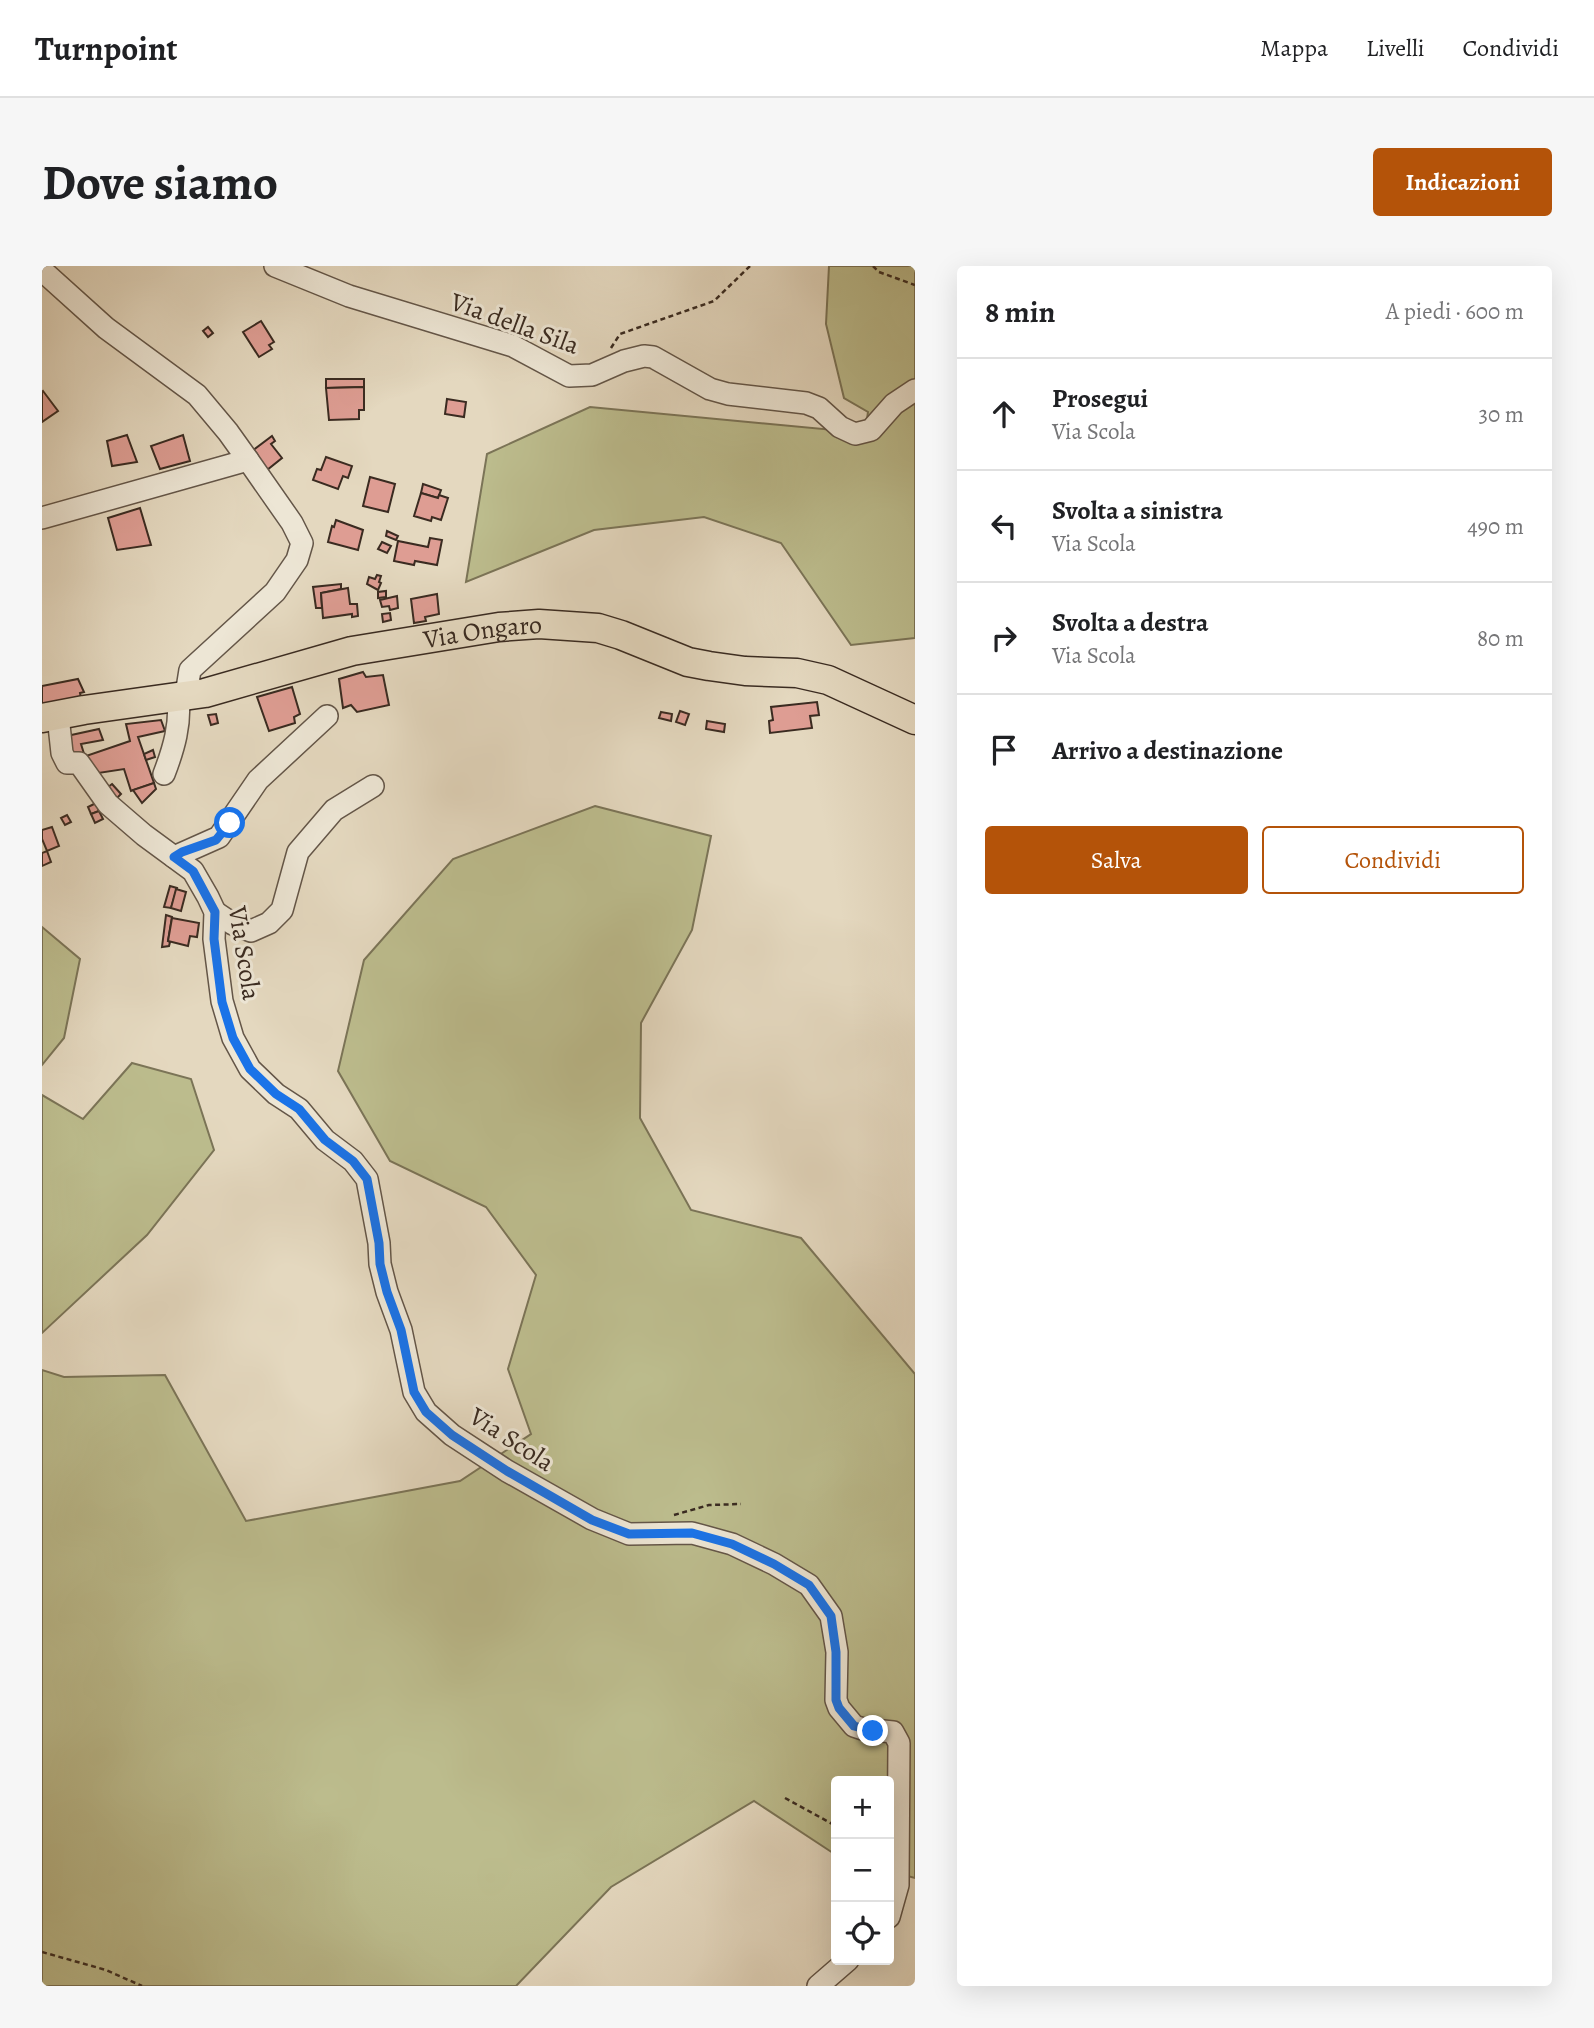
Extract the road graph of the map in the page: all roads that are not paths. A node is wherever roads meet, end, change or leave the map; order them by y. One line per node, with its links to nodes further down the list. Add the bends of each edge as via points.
1 (275, 266): 3 (street, Via della Sila, via 349,296 513,346 569,376 593,375 624,361 653,357 710,389 806,403 855,434 871,430 894,404)
2 (47, 274): 4 (street, via 106,328 197,395)
3 (915, 390)
4 (248, 460): 5 (street); 6 (street, via 302,543 297,560 275,592 190,670)
5 (42, 518)
6 (182, 696): 8 (main road, Via Ongaro); 9 (main road, Via Ongaro, via 352,651 499,627 561,625 609,632 688,662 828,680); 10 (street, via 175,743)
7 (327, 716): 12 (street, via 258,780 219,837)
8 (50, 717): 12 (street, Via Scola, via 66,763 79,763 108,804)
9 (915, 720)
10 (164, 774)
11 (373, 786): 13 (street, via 334,810 298,852 282,910 268,923 251,931)
12 (174, 857): 13 (street, Via Scola, via 193,871)
13 (215, 912): 14 (street, Via Scola, via 222,1002 233,1038 250,1069 299,1109 367,1179 387,1292 401,1330 414,1392 426,1412 507,1471 592,1520 629,1534 692,1533 732,1544 809,1585 831,1616 839,1708 854,1726 893,1732 900,1743 898,1885)
14 (893, 1902)
15 (842, 1965): 16 (street)
16 (818, 1986)

